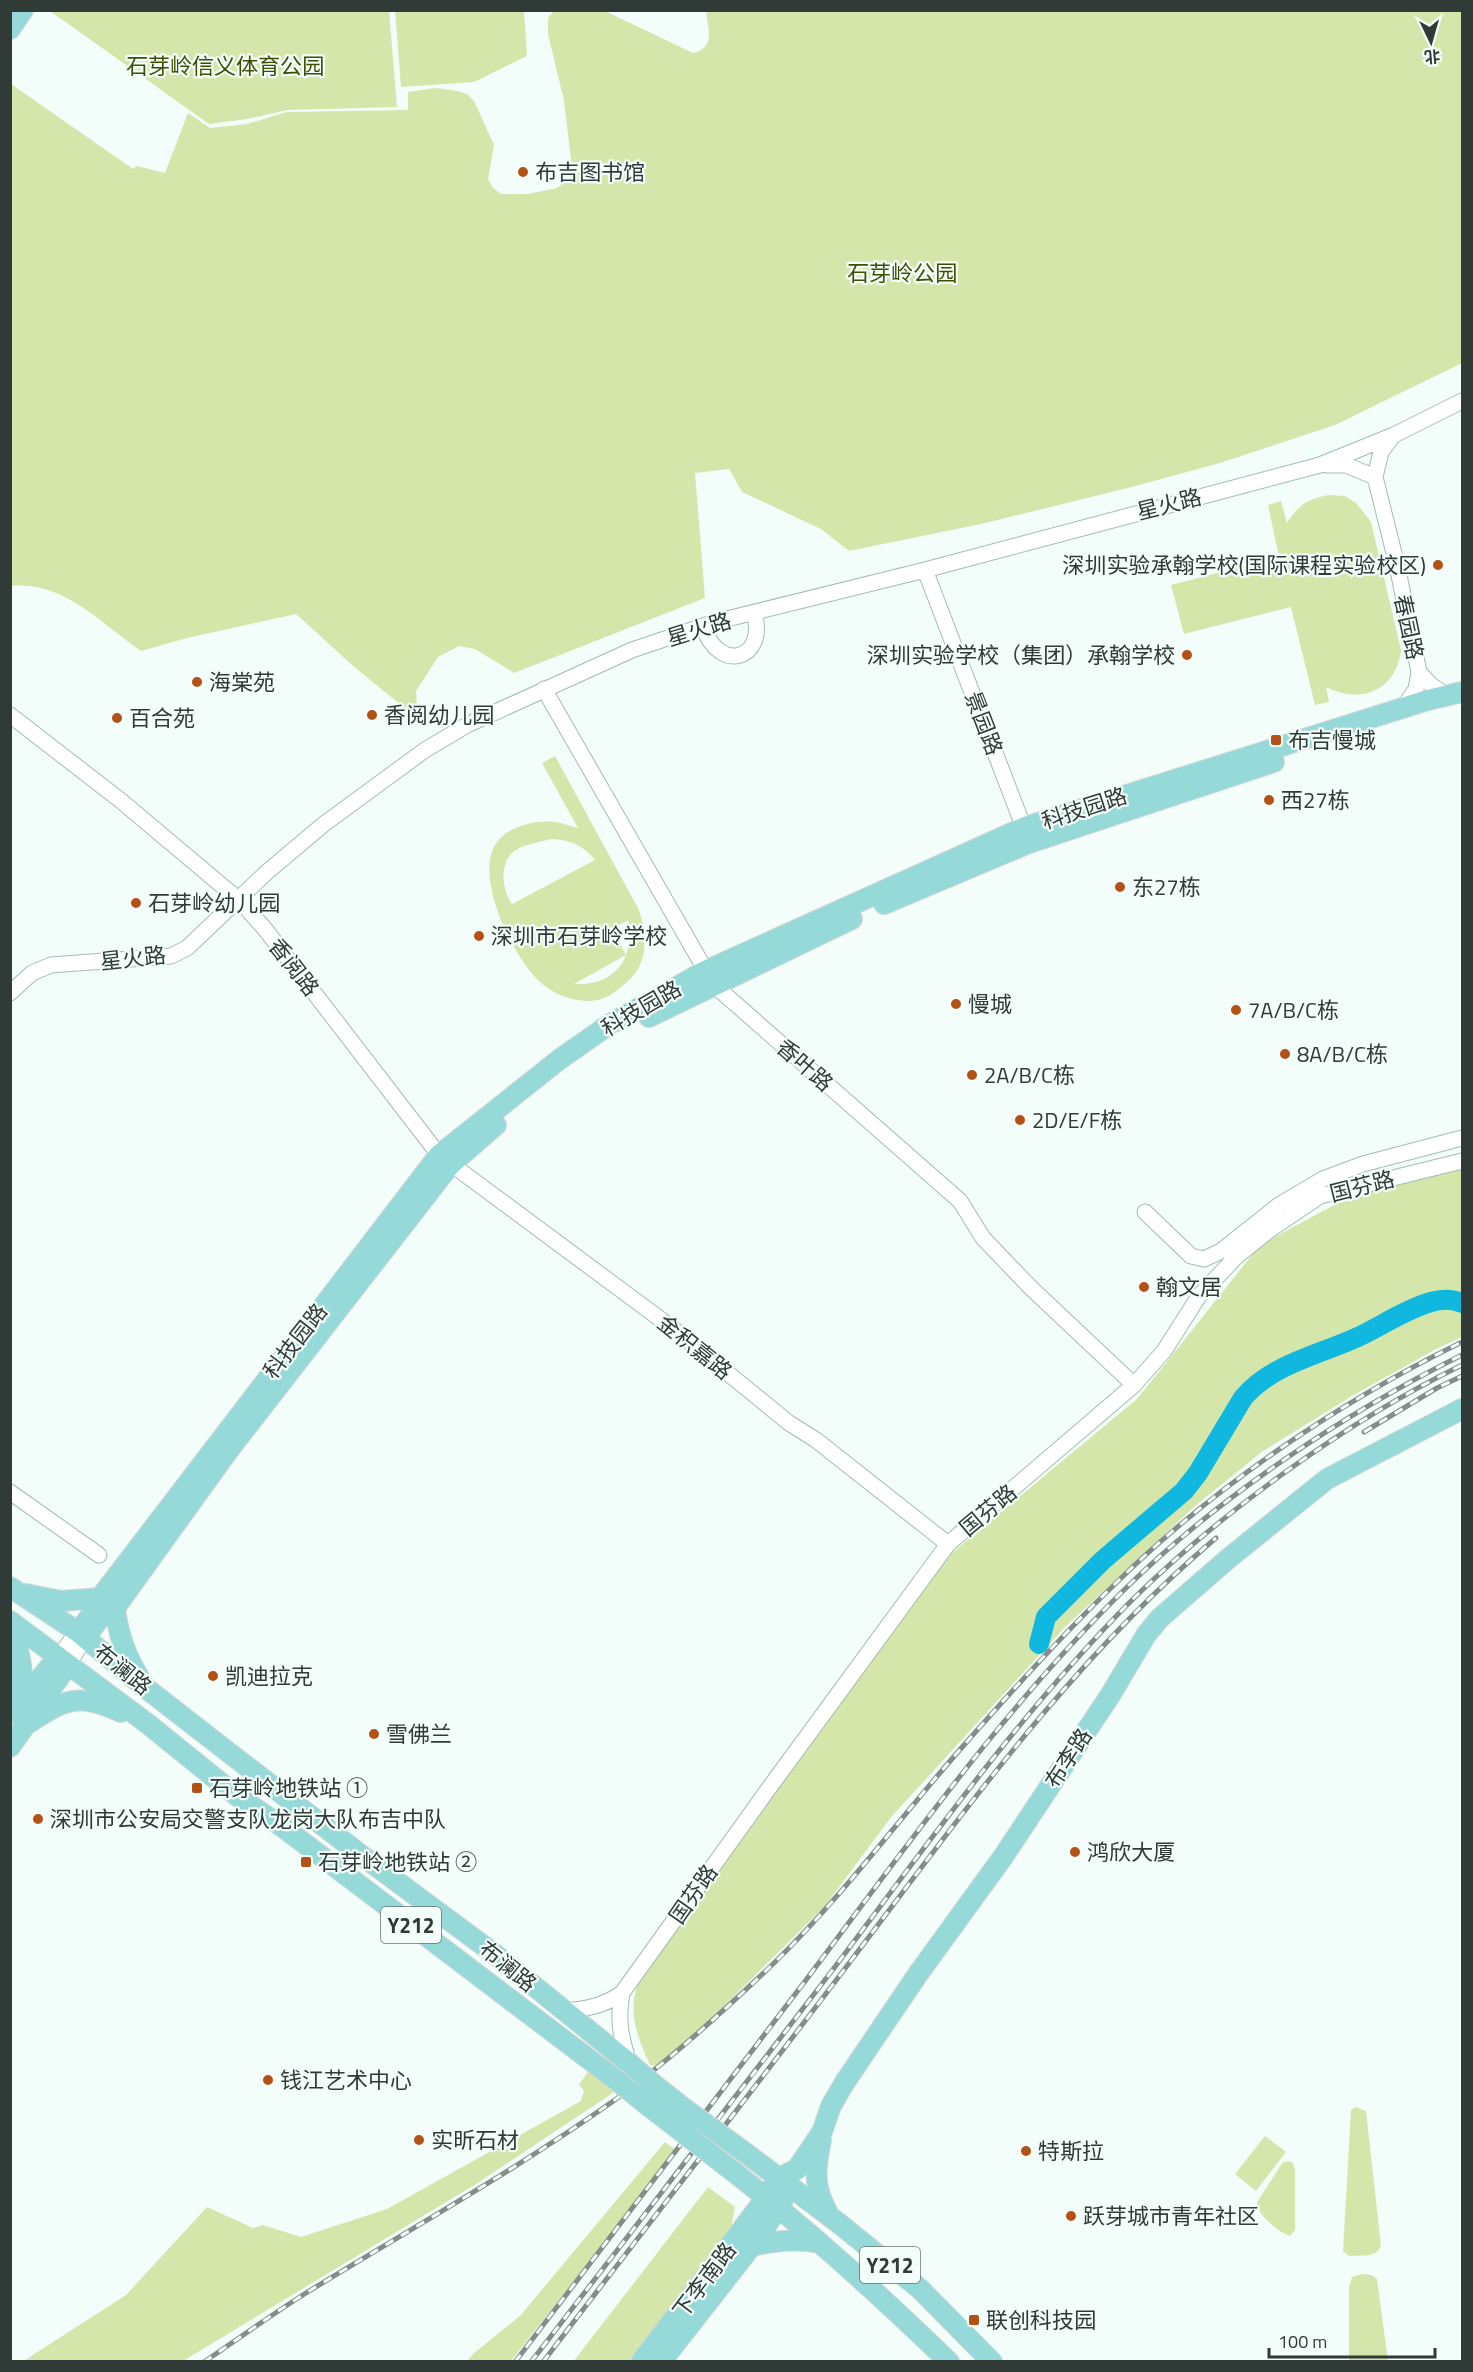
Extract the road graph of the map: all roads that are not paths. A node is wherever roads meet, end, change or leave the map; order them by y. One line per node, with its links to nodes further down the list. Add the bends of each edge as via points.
1 (23, 10): 2 (main road)
2 (10, 29)
3 (1462, 401): 4 (street, 星火路)
4 (1394, 435): 5 (street, 星火路); 6 (street, via 1381,452)
5 (1320, 465): 6 (street, via 1347,465); 7 (street, 星火路)
6 (1375, 477): 10 (street, 春园路)
7 (926, 570): 8 (street, 星火路); 15 (street, 景园路)
8 (754, 613): 9 (street, 星火路); 9 (street, via 756,640 738,655 715,650)
9 (703, 627): 11 (street, 星火路, via 632,650)
10 (1419, 672): 12 (street, 春园路, via 1431,685); 13 (street, 春园路, via 1416,689)
11 (544, 689): 16 (street, 星火路, via 467,725 425,750 324,824); 17 (street, 香叶路)
12 (1457, 698): 13 (main road, 科技园路); 15 (main road, 科技园路, via 1429,712 1360,734)
13 (1403, 708): 15 (main road, 科技园路)
14 (10, 715): 16 (street, 香阅路)
15 (1027, 835): 17 (main road, 科技园路, via 874,908)
16 (240, 900): 18 (street, 星火路, via 187,948 171,956 51,965 32,973); 20 (street, 香阅路)
17 (710, 978): 20 (main road, 科技园路, via 578,1057); 23 (street, 香叶路, via 960,1200 982,1238)
18 (10, 993)
19 (1462, 1138): 22 (street, via 1363,1164 1323,1179 1204,1259 1191,1256)
20 (445, 1160): 26 (street, 金积嘉路, via 670,1327); 29 (main road, 科技园路, via 228,1451)
21 (1462, 1161): 23 (street, 国芬路, via 1320,1196 1285,1220 1236,1257 1199,1296 1164,1351)
22 (1145, 1212)
23 (1134, 1386): 26 (street, 国芬路)
24 (1462, 1409): 41 (main road, 布李路, via 1327,1479 1160,1618 1003,1857 845,2082)
25 (10, 1492): 27 (street)
26 (948, 1544): 38 (street, 国芬路)
27 (99, 1555)
28 (14, 1590): 29 (main road, via 61,1601); 31 (main road, 布澜路 / Y212)
29 (107, 1603): 31 (main road, 科技园路, via 92,1614); 33 (main road)
30 (10, 1623): 32 (main road, 布澜路 / Y212); 35 (main road, via 23,1674)
31 (81, 1635): 32 (street, 科技园路); 33 (main road, 布澜路 / Y212)
32 (63, 1661): 34 (main road, 布澜路 / Y212); 35 (main road)
33 (141, 1685): 34 (main road); 39 (main road, 布澜路 / Y212, via 492,1952)
34 (117, 1701): 36 (main road, 布澜路 / Y212)
35 (16, 1717): 36 (main road, via 78,1700 104,1704); 37 (main road)
36 (148, 1724): 43 (main road, 布澜路 / Y212, bridge)
37 (10, 1747)
38 (622, 1993): 39 (street, via 610,2002); 40 (street, via 619,2030)
39 (563, 2011): 40 (main road, 布澜路 / Y212)
40 (629, 2063): 42 (main road, 布澜路 / Y212, bridge, via 747,2154)
41 (822, 2132): 42 (main road, 布李路); 44 (main road, via 816,2184)
42 (789, 2178): 43 (main road, 布李路); 44 (main road, 布澜路 / Y212)
43 (771, 2202): 45 (main road, 布澜路 / Y212); 46 (main road, 下李南路); 47 (main road, 下李南路)
44 (829, 2215): 50 (main road, 布澜路 / Y212, via 920,2289)
45 (820, 2243): 46 (main road, via 777,2241); 49 (main road, 布澜路 / Y212)
46 (751, 2246): 48 (main road, 下李南路)
47 (641, 2361)
48 (662, 2361)
49 (949, 2361)
50 (992, 2361)

